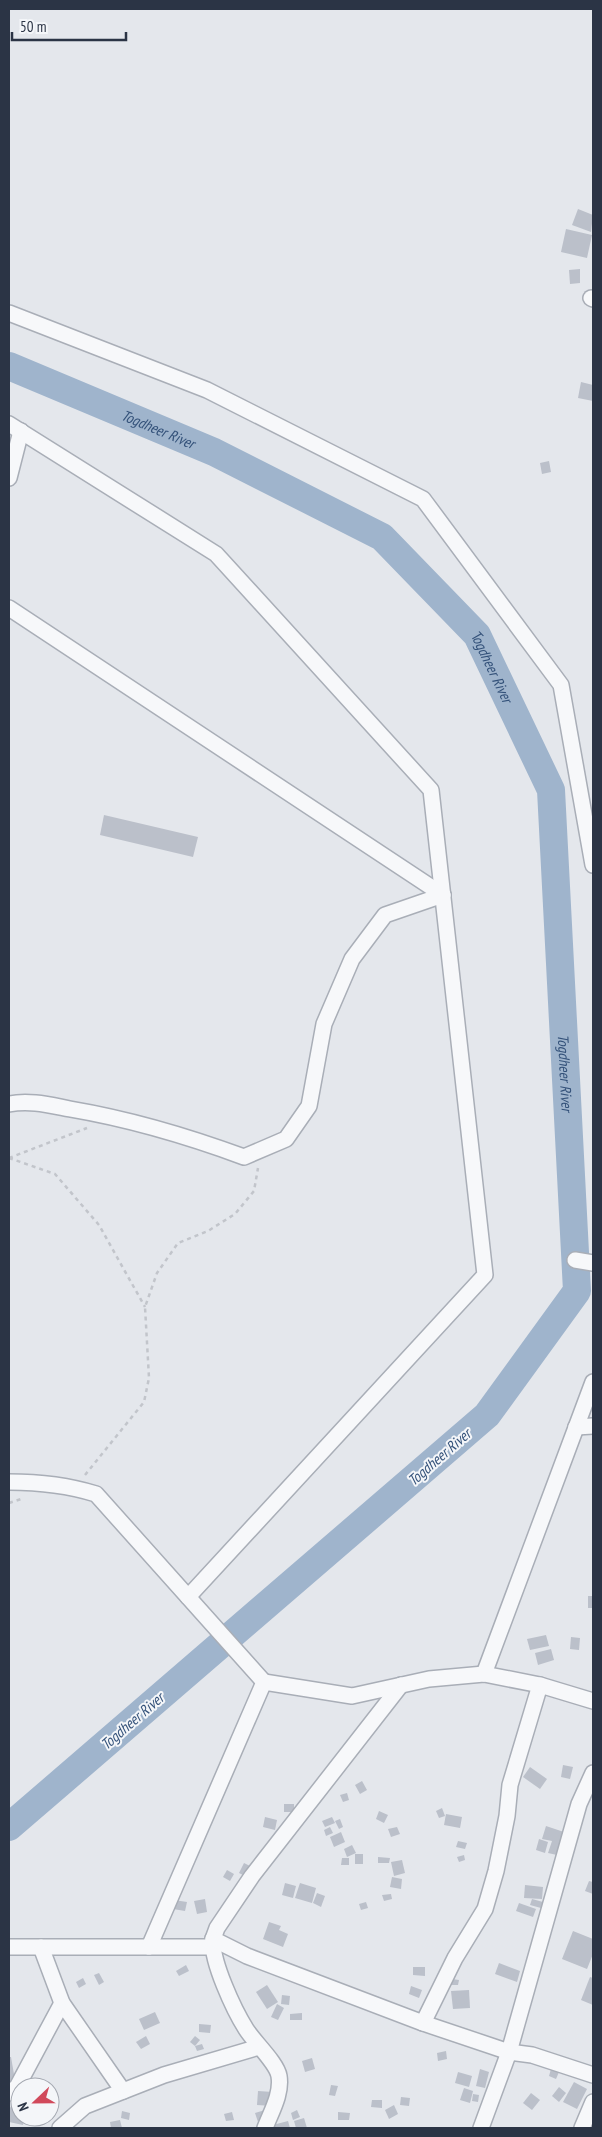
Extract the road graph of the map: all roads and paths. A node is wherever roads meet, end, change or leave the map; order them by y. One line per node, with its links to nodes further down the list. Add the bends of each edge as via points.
1 (9, 313): 5 (street, via 207,390 423,499 561,685)
2 (15, 428): 3 (street); 6 (street, via 216,554 432,790)
3 (9, 478)
4 (9, 608): 6 (street)
5 (593, 865)
6 (443, 895): 9 (street, via 384,915 352,959 324,1024 309,1106 286,1139); 21 (street, via 484,1275)
7 (9, 1104): 9 (street, via 25,1101 105,1115 197,1139 244,1157)
8 (92, 1127): 10 (path)
9 (262, 1149): 13 (path, via 254,1191 235,1214 208,1231 178,1243 157,1273)
10 (9, 1158): 13 (path, via 55,1174 99,1224)
11 (575, 1260): 12 (street)
12 (593, 1263)
13 (145, 1306): 18 (path, via 149,1378 144,1402)
14 (593, 1382): 16 (street)
15 (593, 1426): 16 (street)
16 (576, 1427): 22 (street)
17 (9, 1482): 18 (street)
18 (75, 1488): 21 (street, via 96,1494)
19 (32, 1496): 20 (path)
20 (9, 1503)
21 (188, 1597): 23 (street)
22 (484, 1674): 24 (street); 25 (street)
23 (264, 1682): 24 (street, via 352,1696); 29 (street)
24 (401, 1685): 28 (street, via 252,1876 217,1928)
25 (540, 1685): 26 (street); 33 (street, via 510,1785 507,1816 485,1910)
26 (593, 1701)
27 (593, 1773): 35 (street, via 579,1804)
28 (213, 1943): 29 (street); 33 (street); 34 (street, via 228,1995)
29 (149, 1946): 31 (street)
30 (9, 1947): 31 (street)
31 (41, 1947): 32 (street)
32 (62, 2003): 37 (street); 38 (street, via 17,2087)
33 (423, 2023): 35 (street)
34 (259, 2047): 37 (street, via 164,2075); 41 (street, via 279,2074 280,2089)
35 (509, 2052): 36 (street, via 532,2055); 42 (street)
36 (593, 2075)
37 (123, 2091): 40 (street, via 85,2106)
38 (9, 2093)
39 (593, 2102): 43 (street)
40 (60, 2128)
41 (265, 2128)
42 (481, 2128)
43 (582, 2128)

